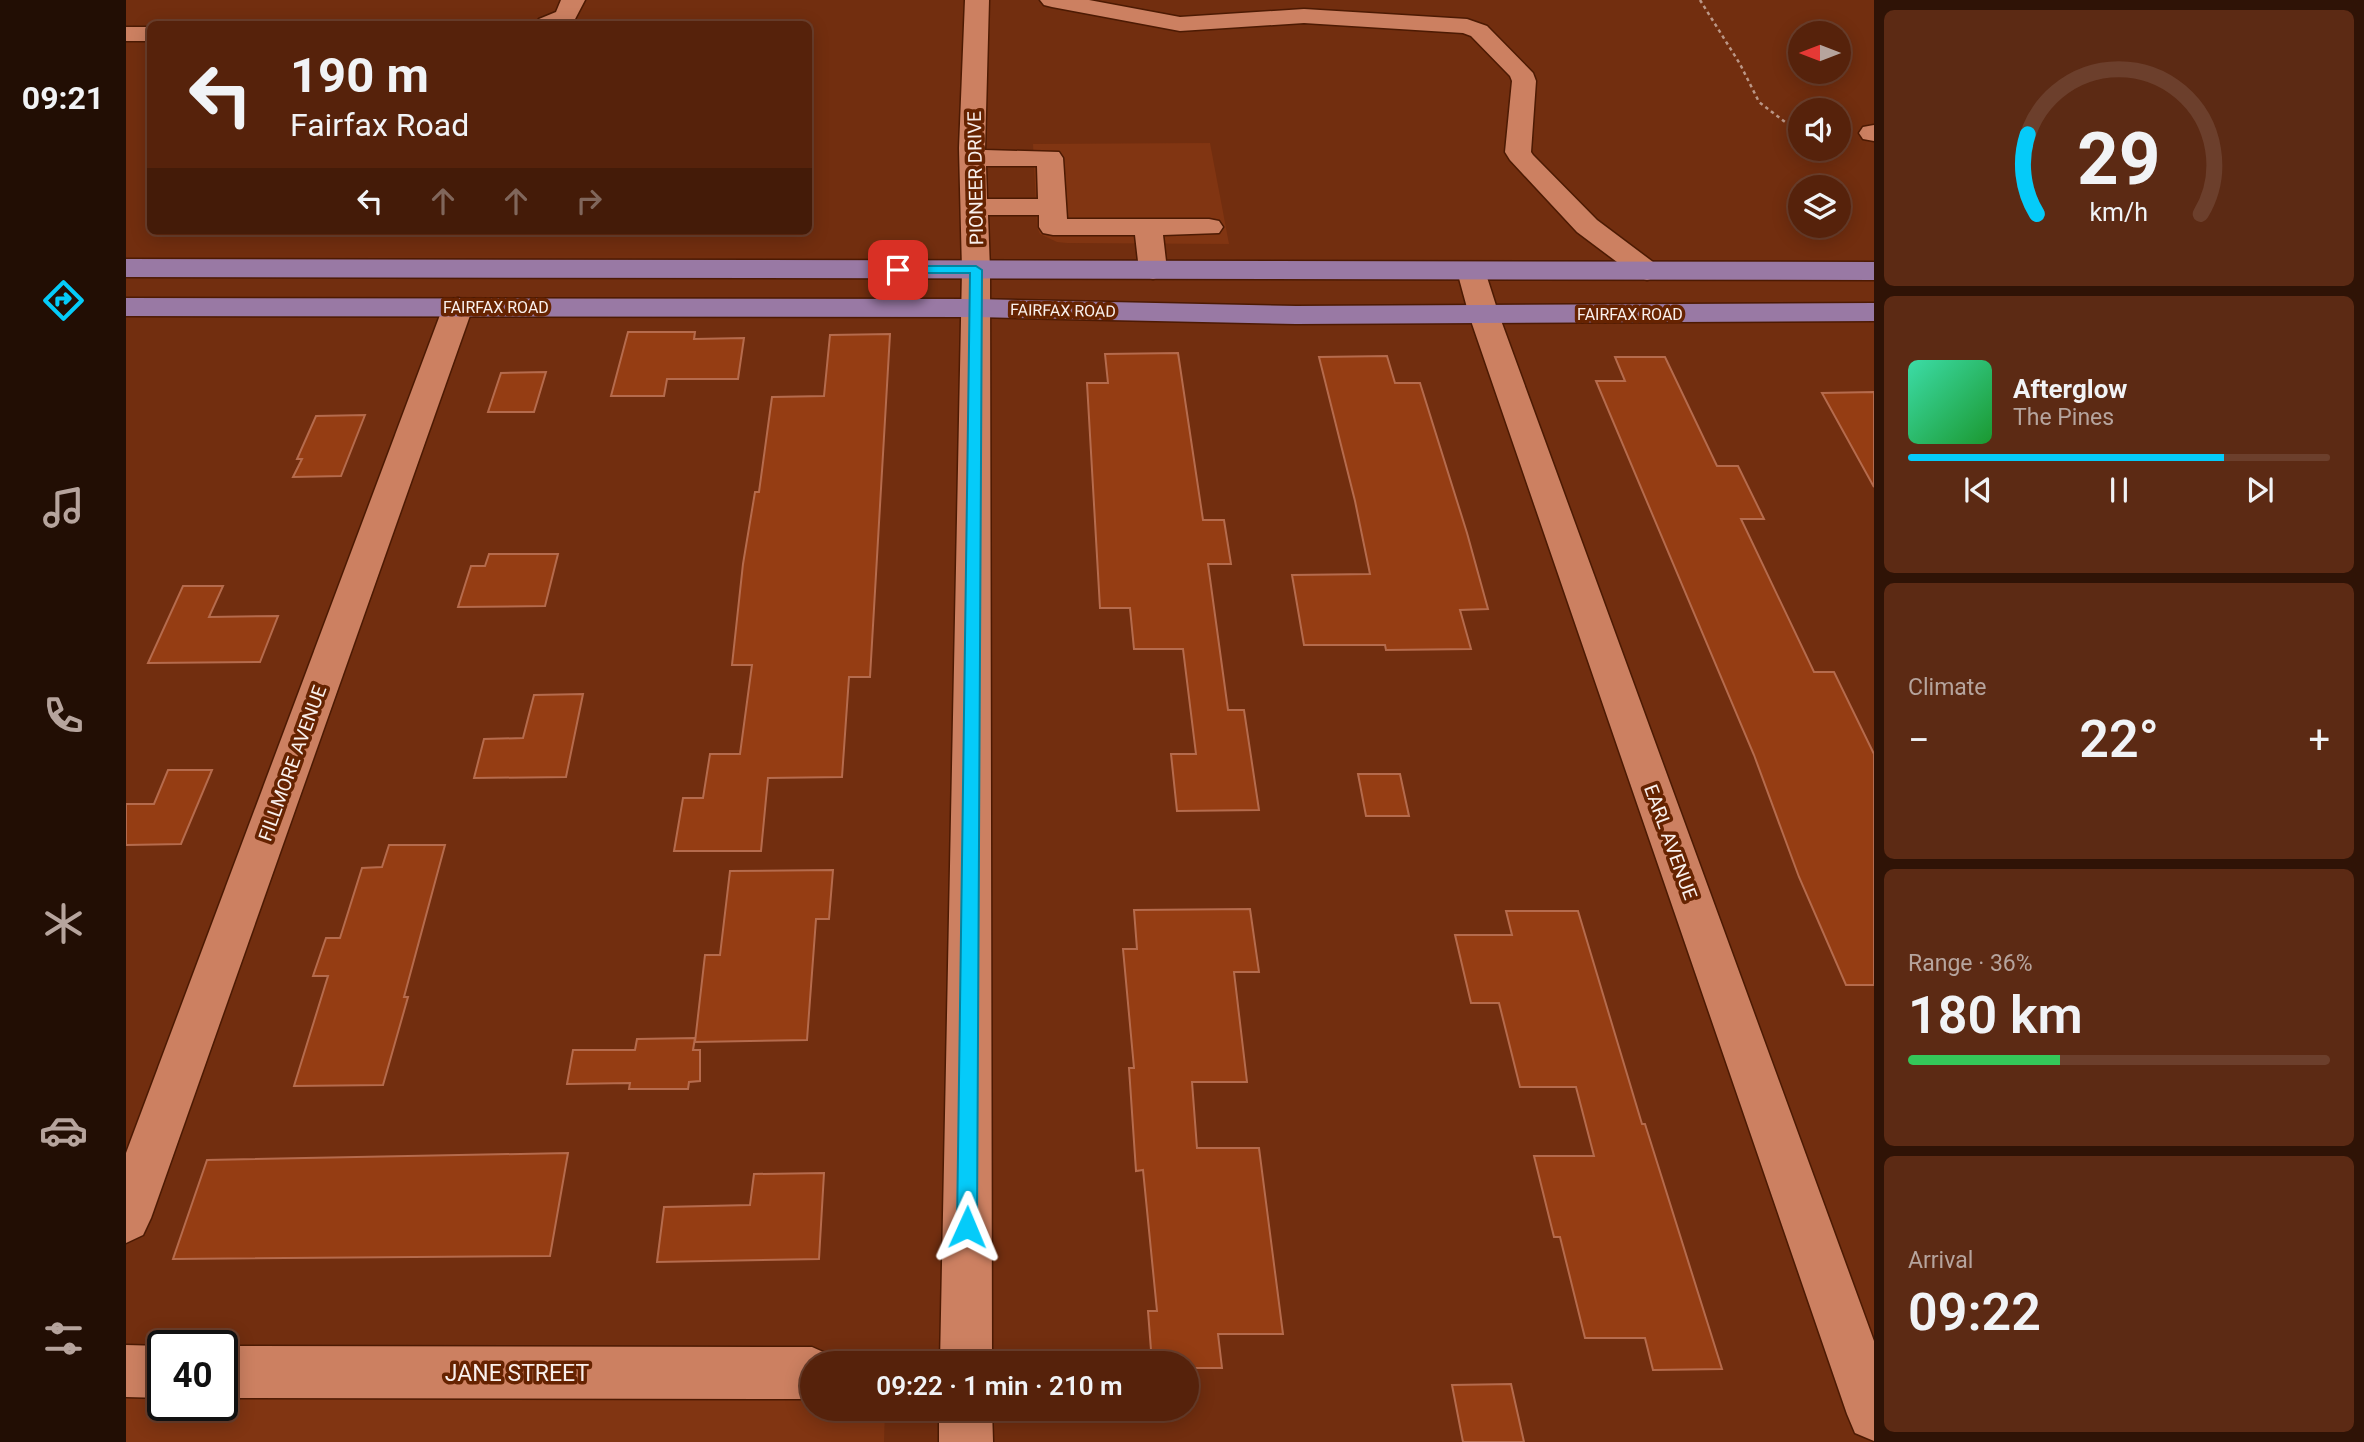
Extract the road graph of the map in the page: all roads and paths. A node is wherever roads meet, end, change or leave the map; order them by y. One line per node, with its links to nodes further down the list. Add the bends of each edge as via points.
1 (573, 0): 5 (street, via 566,16)
2 (977, 0): 9 (street, PIONEER DRIVE)
3 (1052, 0): 17 (street, via 1180,24 1304,16 1455,24 1479,31 1524,81 1518,152 1523,160 1587,226)
4 (1700, 0): 8 (path, via 1759,102)
5 (554, 21)
6 (126, 34): 7 (street)
7 (147, 34)
8 (1788, 122)
9 (973, 158): 10 (street, PIONEER DRIVE); 11 (street, via 1050,158)
10 (974, 207): 11 (street); 19 (street, PIONEER DRIVE)
11 (1052, 207): 12 (street, via 1053,227)
12 (1148, 227): 13 (street); 15 (street)
13 (1209, 227)
14 (126, 268): 19 (main road, FAIRFAX ROAD)
15 (1153, 270): 16 (main road, FAIRFAX ROAD); 19 (main road, FAIRFAX ROAD)
16 (1471, 271): 17 (main road, FAIRFAX ROAD); 23 (street, EARL AVENUE)
17 (1647, 271): 18 (main road, FAIRFAX ROAD)
18 (1874, 271)
19 (976, 289): 21 (main road, FAIRFAX ROAD); 23 (main road, FAIRFAX ROAD, via 1282,315); 25 (street, PIONEER DRIVE)
20 (126, 307): 21 (main road, FAIRFAX ROAD)
21 (458, 307): 24 (street, FILLMORE AVENUE)
22 (1874, 312): 23 (main road, FAIRFAX ROAD)
23 (1484, 315): 30 (street, EARL AVENUE)
24 (126, 1218)
25 (966, 1351)
26 (126, 1371): 27 (street)
27 (147, 1372)
28 (238, 1372): 29 (street, JANE STREET)
29 (800, 1373)
30 (1874, 1414)
31 (966, 1421): 32 (street)
32 (966, 1442)

